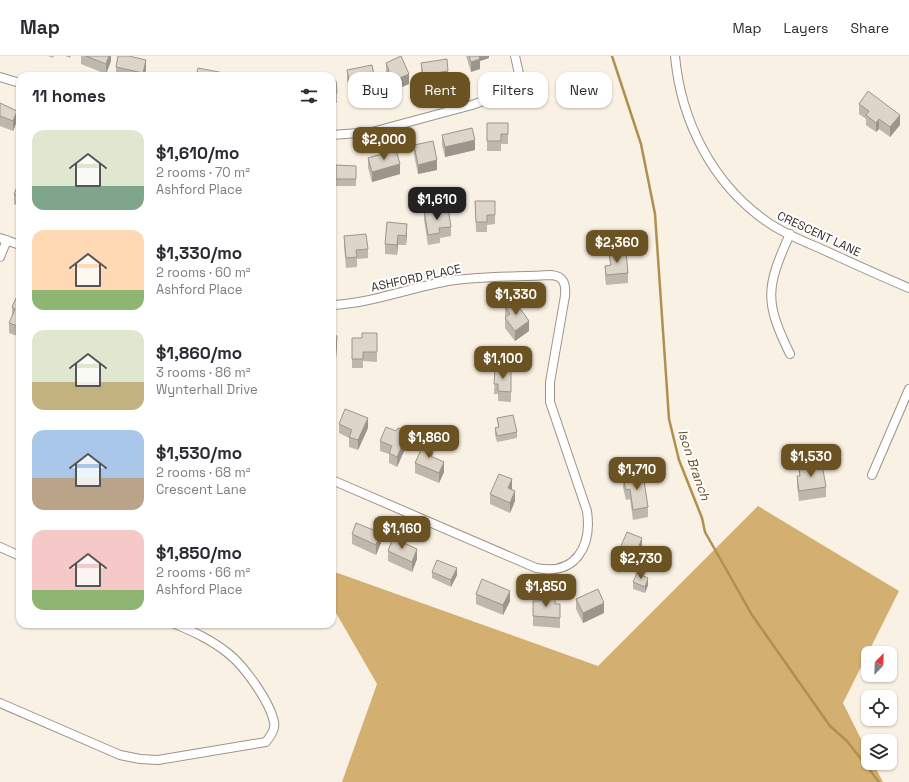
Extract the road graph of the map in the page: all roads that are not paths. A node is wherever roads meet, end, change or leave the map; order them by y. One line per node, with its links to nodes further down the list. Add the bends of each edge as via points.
1 (515, 56): 5 (street, via 522,87 472,105 372,132)
2 (675, 56): 6 (street, CRESCENT LANE, via 677,80 684,108 718,176 766,222)
3 (0, 76): 4 (street)
4 (16, 82)
5 (336, 134)
6 (790, 234): 10 (street, CRESCENT LANE); 12 (street, via 771,286 771,308 776,327)
7 (4, 239): 8 (street); 9 (street)
8 (16, 244)
9 (0, 257)
10 (909, 288)
11 (336, 305): 15 (street, ASHFORD PLACE, via 473,278 558,276 565,283 565,296 550,382 550,402 587,510 589,527 585,546 572,562 545,570 524,564)
12 (790, 354)
13 (909, 389): 14 (street)
14 (872, 475)
15 (336, 482)
16 (0, 547): 17 (street)
17 (16, 554)
18 (184, 628): 19 (street, via 206,638 230,654 253,682 275,724 272,735 266,742 158,760 140,759 120,755)
19 (0, 703)

